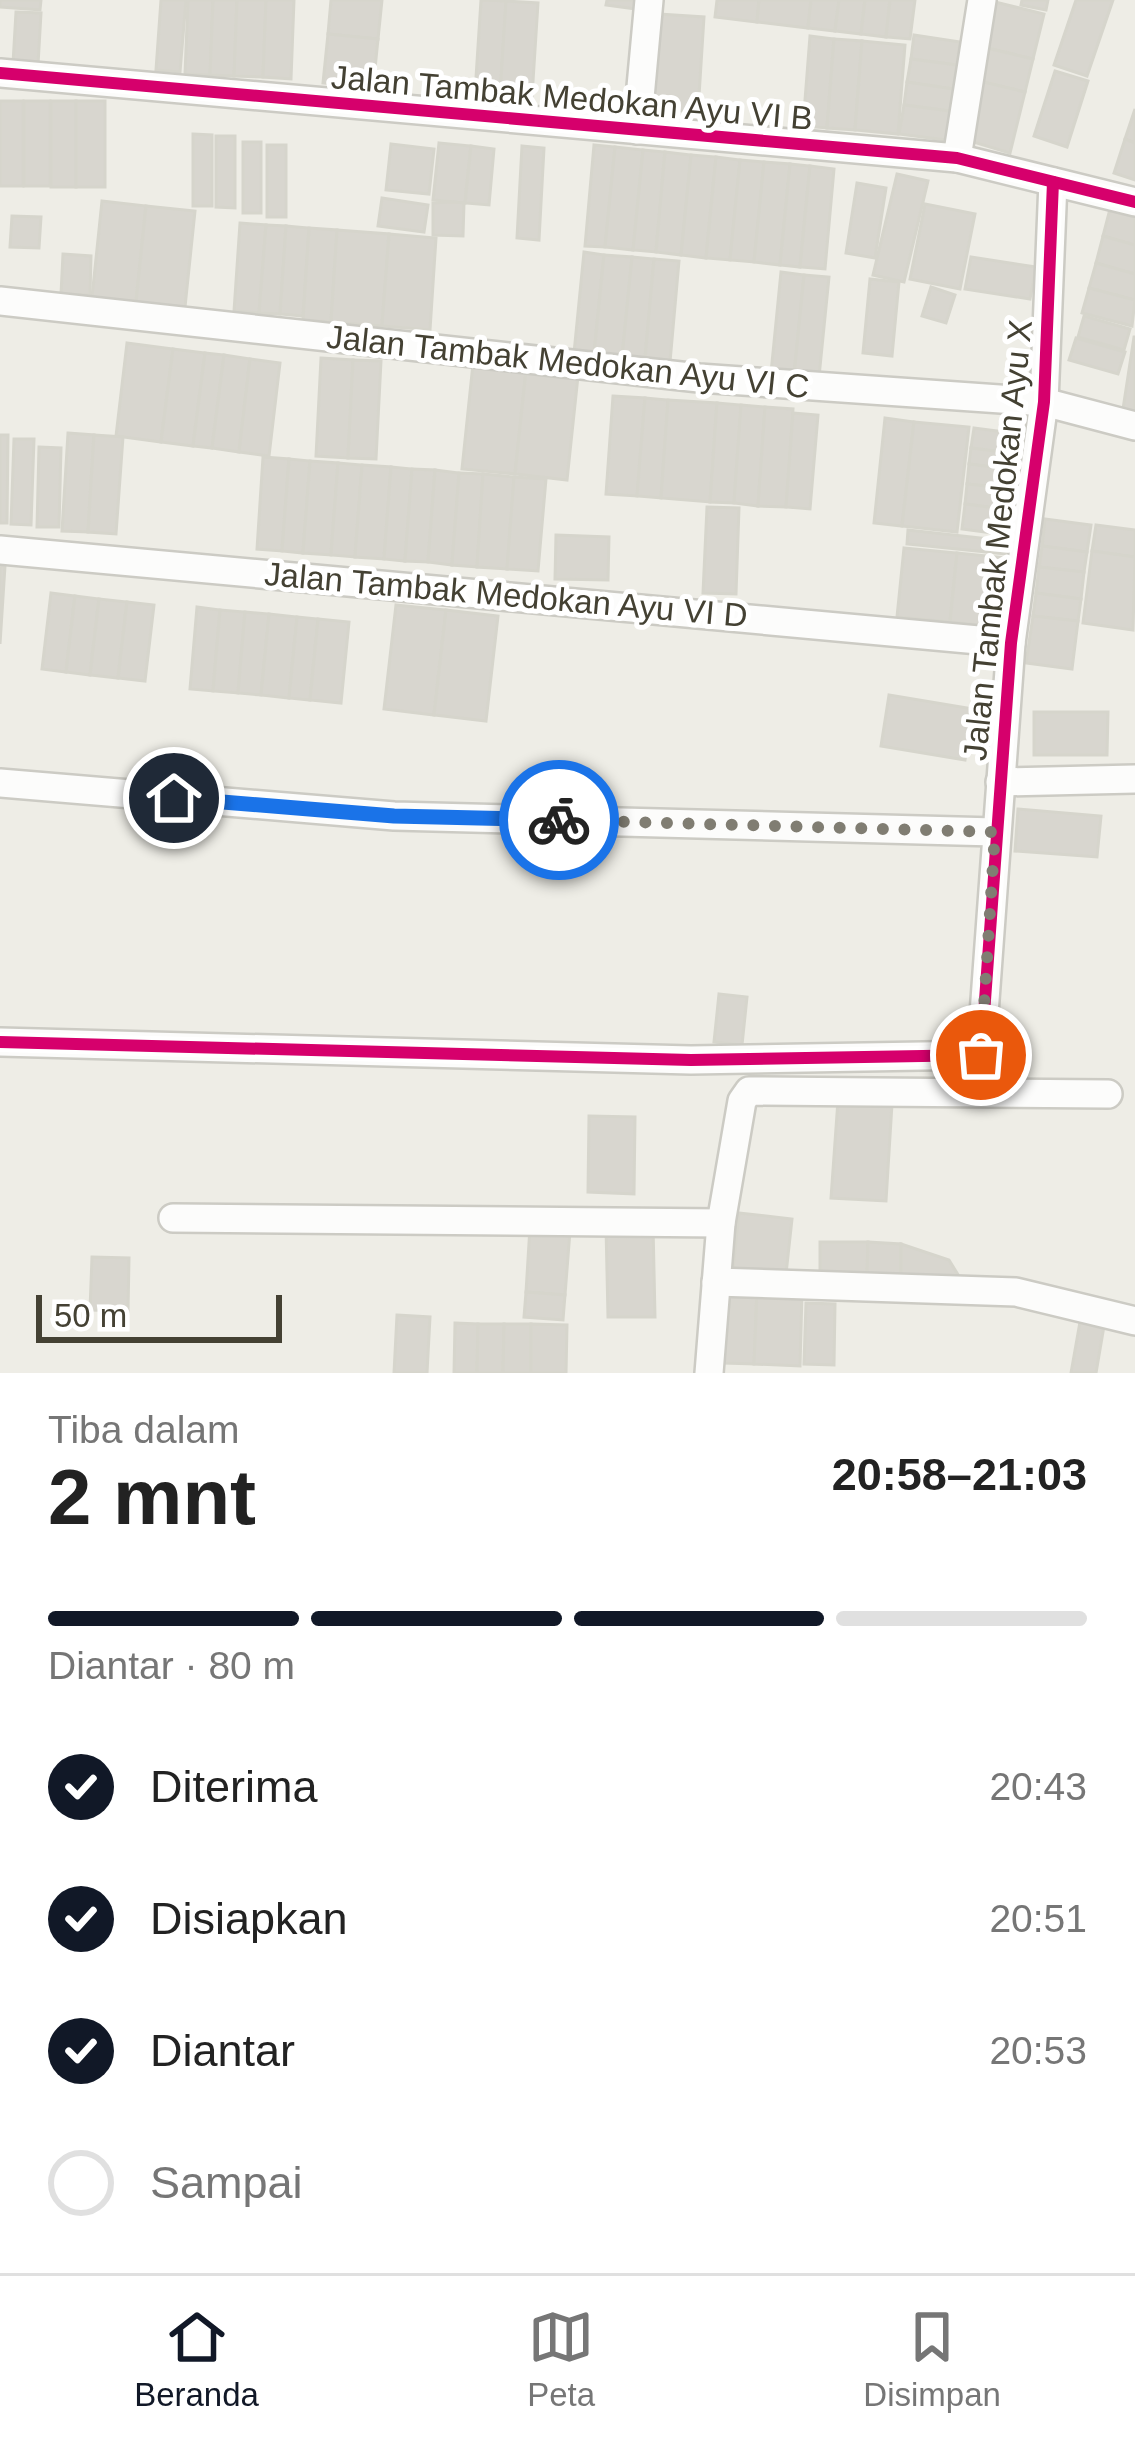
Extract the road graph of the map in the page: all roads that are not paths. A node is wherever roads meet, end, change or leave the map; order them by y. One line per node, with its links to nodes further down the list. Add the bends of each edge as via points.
1 (649, 0): 4 (street)
2 (982, 0): 5 (street)
3 (0, 73): 4 (street, Jalan Tambak Medokan Ayu VI B)
4 (637, 130): 5 (street, Jalan Tambak Medokan Ayu VI B)
5 (957, 158): 6 (street, Jalan Tambak Medokan Ayu VI B)
6 (1053, 182): 7 (street, Jalan Tambak Medokan Ayu VI B); 9 (street, Jalan Tambak Medokan Ayu X)
7 (1135, 202)
8 (0, 301): 9 (street, Jalan Tambak Medokan Ayu VI C, via 699,378)
9 (1044, 402): 10 (street, Jalan Tambak Medokan Ayu VI C); 12 (street, Jalan Tambak Medokan Ayu X)
10 (1135, 425)
11 (0, 550): 12 (street, Jalan Tambak Medokan Ayu VI D)
12 (1011, 643): 14 (street, Jalan Tambak Medokan Ayu X)
13 (1135, 779): 14 (street)
14 (1000, 782): 16 (street, Jalan Tambak Medokan Ayu X)
15 (0, 783): 16 (street, via 394,816)
16 (995, 832): 17 (street, Jalan Tambak Medokan Ayu X, via 981,1055 691,1060)
17 (0, 1042)
18 (1108, 1094): 20 (street, via 753,1089 742,1100)
19 (173, 1218): 20 (street)
20 (721, 1223): 21 (street)
21 (716, 1282): 22 (street, via 1016,1292); 23 (street)
22 (1135, 1321)
23 (709, 1373)

